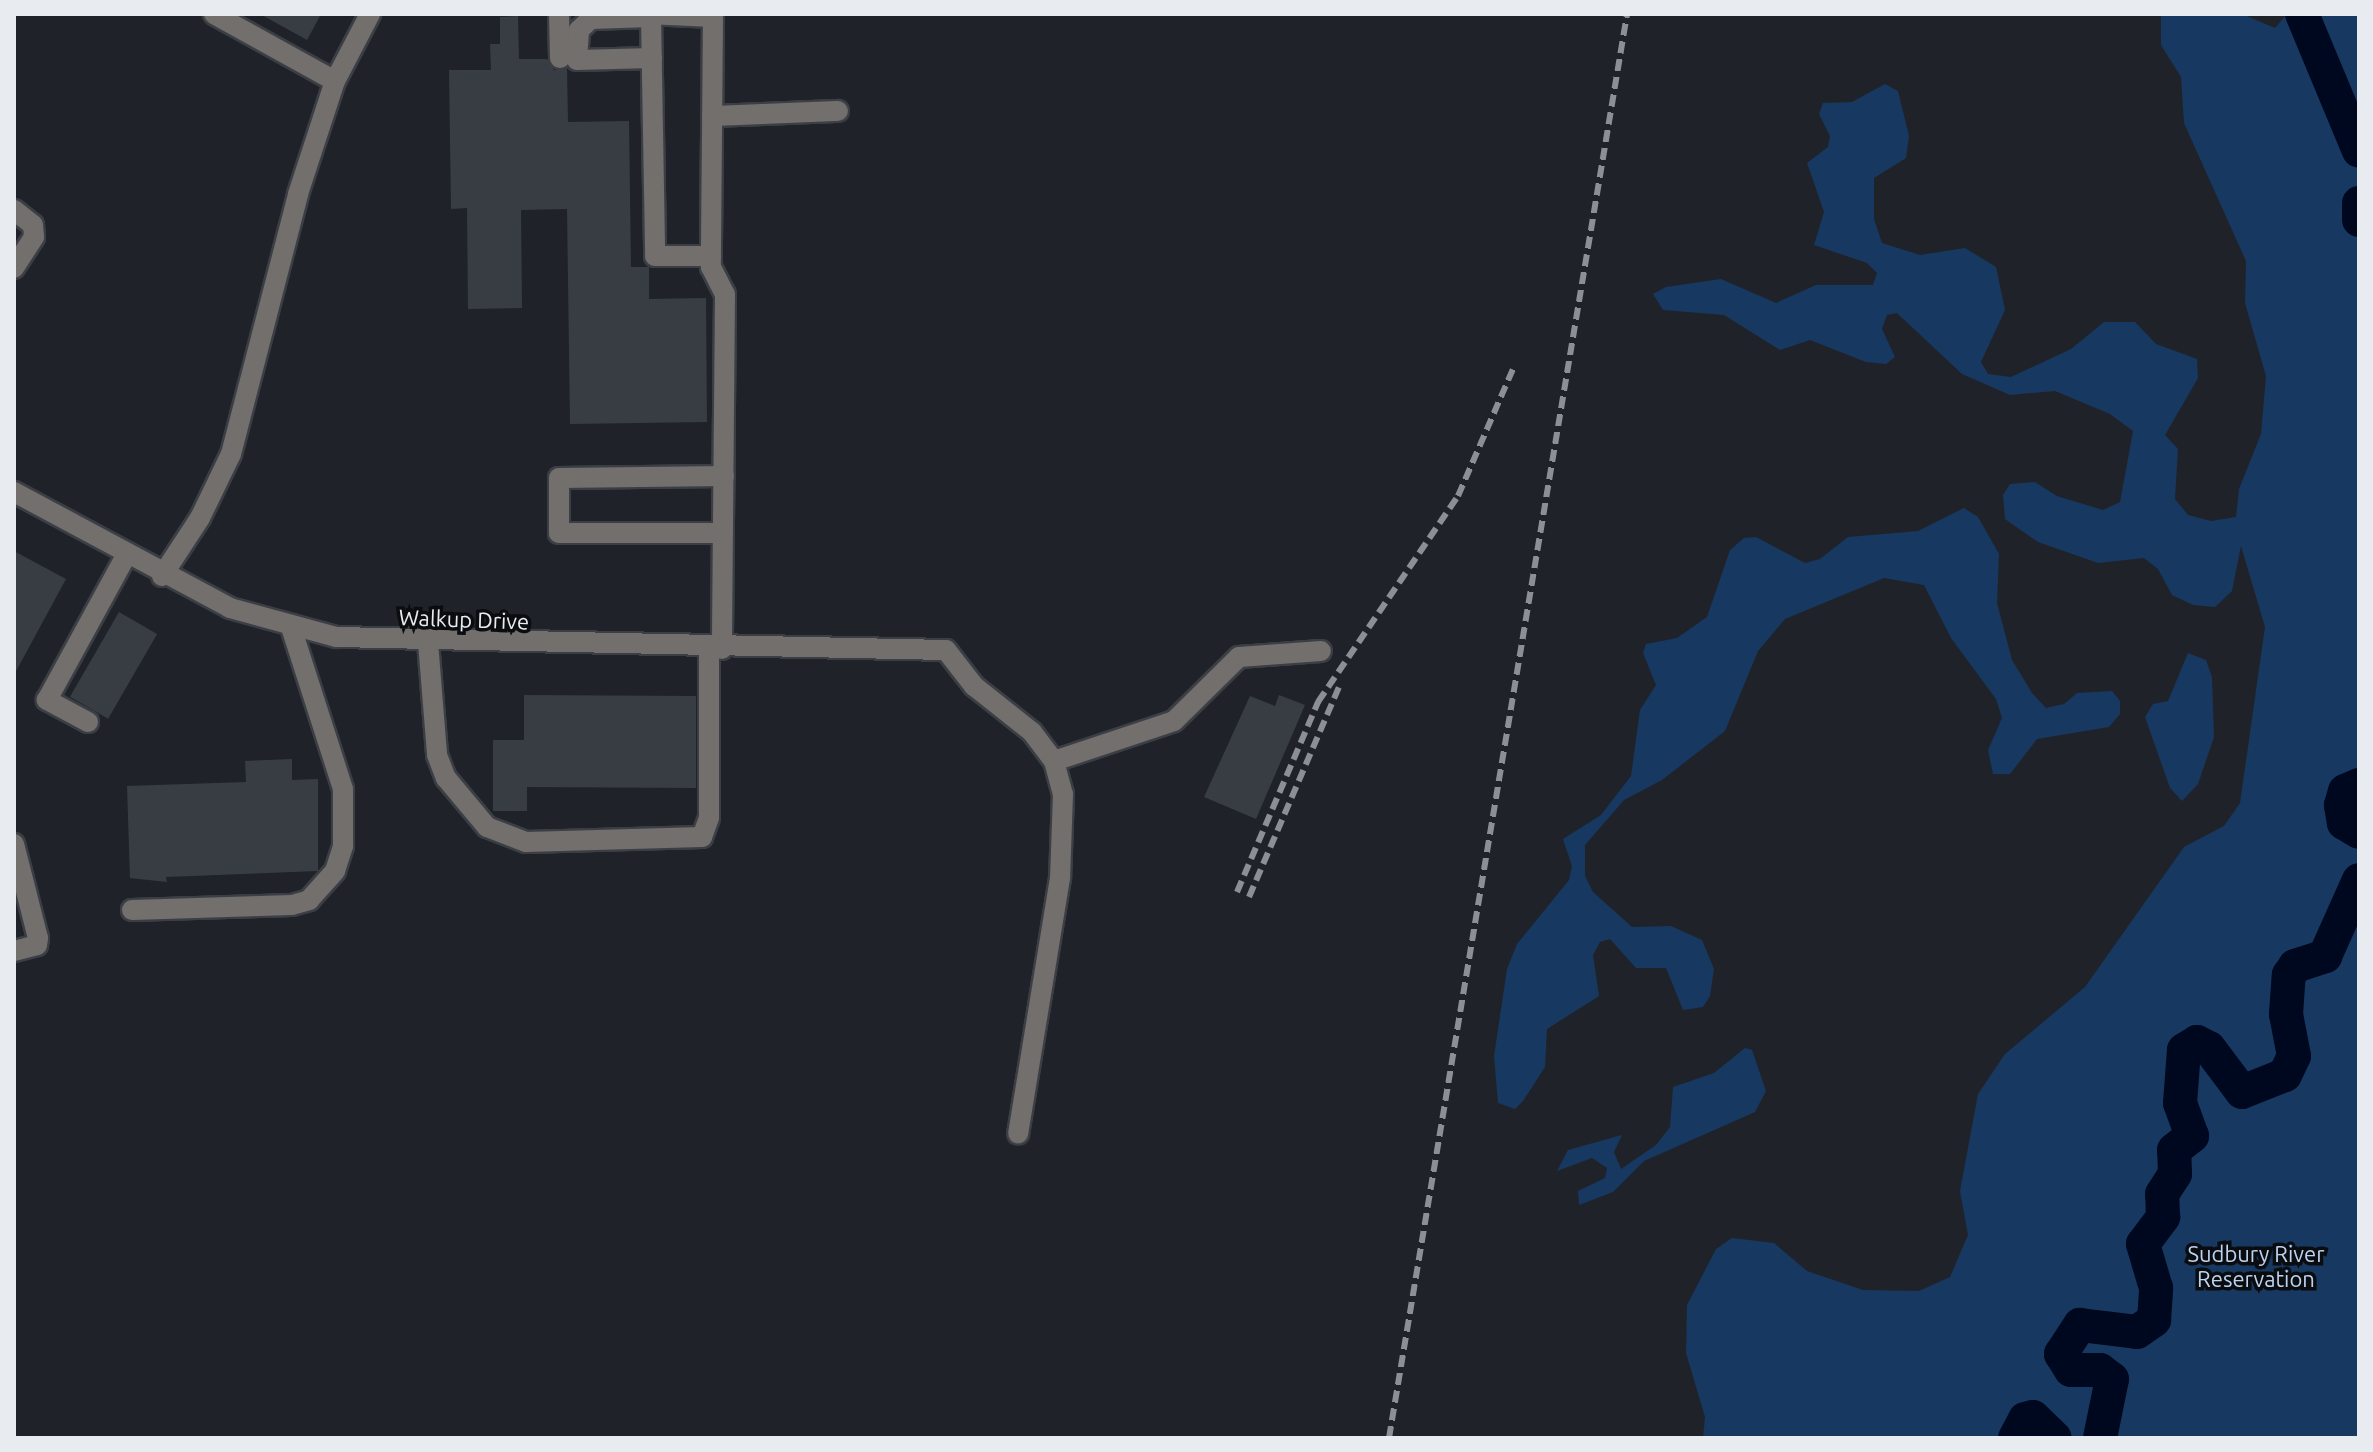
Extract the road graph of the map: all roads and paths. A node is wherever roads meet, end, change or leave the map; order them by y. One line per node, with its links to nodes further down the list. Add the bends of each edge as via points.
1 (214, 14): 7 (street)
2 (370, 14): 7 (street)
3 (559, 14): 5 (street)
4 (649, 16): 6 (street); 6 (street, via 591,19 579,30 577,60); 9 (street, via 713,17)
5 (560, 58)
6 (652, 58): 11 (street, via 655,256)
7 (335, 81): 17 (street, via 291,218 231,454 200,518)
8 (838, 111): 9 (street)
9 (712, 116): 11 (street)
10 (14, 210): 12 (street, via 33,225 34,237)
11 (711, 256): 13 (street, via 725,294)
12 (14, 268)
13 (724, 476): 15 (street); 15 (street, via 559,478 559,533)
14 (14, 492): 16 (street, Walkup Drive)
15 (723, 533): 20 (street)
16 (126, 556): 17 (street, Walkup Drive); 22 (street, via 47,700)
17 (162, 576): 18 (street, Walkup Drive, via 230,608)
18 (291, 627): 19 (street, Walkup Drive, via 336,637); 25 (street, via 343,789 343,846 335,871 309,900 292,905)
19 (428, 642): 20 (street, Walkup Drive); 20 (street, via 437,755 446,778 487,827 526,842 702,837 709,818)
20 (716, 649): 23 (street, Walkup Drive, via 946,650 965,678 1032,732)
21 (1321, 651): 23 (street, via 1239,657 1174,721)
22 (88, 722)
23 (1054, 761): 27 (street, via 1064,802 1064,844)
24 (14, 844): 26 (street, via 38,938 37,945)
25 (132, 910)
26 (14, 951)
27 (1018, 1134)

